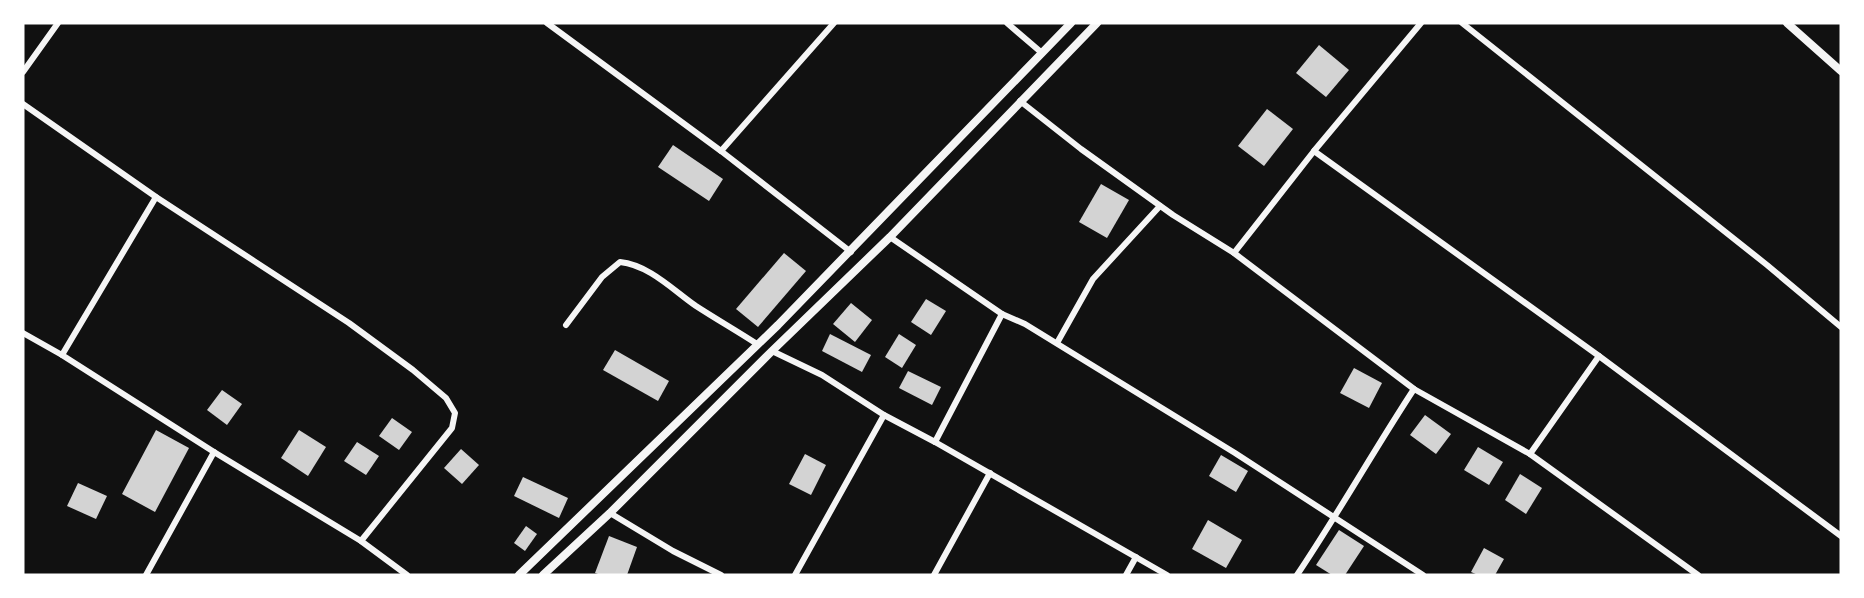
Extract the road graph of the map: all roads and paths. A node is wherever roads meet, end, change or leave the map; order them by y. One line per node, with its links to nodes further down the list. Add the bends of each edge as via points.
1 (58, 23): 12 (street)
2 (547, 23): 15 (street)
3 (834, 23): 15 (street)
4 (1007, 23): 10 (street)
5 (1071, 23): 10 (street)
6 (1097, 23): 13 (street)
7 (1421, 23): 16 (street)
8 (1462, 23): 24 (street)
9 (1787, 23): 11 (street)
10 (1042, 53): 20 (street)
11 (1841, 71)
12 (23, 72)
13 (1020, 101): 18 (street); 19 (street)
14 (23, 104): 17 (street)
15 (721, 151): 20 (street)
16 (1314, 151): 21 (street); 30 (street)
17 (156, 197): 29 (street); 40 (street, via 349,323 413,370 452,407 455,421 444,440)
18 (1160, 206): 21 (street); 26 (street, via 1093,279)
19 (890, 237): 22 (street); 28 (street)
20 (851, 252): 27 (street)
21 (1234, 253): 31 (street)
22 (1002, 314): 26 (street); 33 (street)
23 (566, 325): 27 (street, via 602,277 620,262 649,272)
24 (1841, 327)
25 (23, 333): 29 (street)
26 (1057, 343): 38 (street)
27 (757, 344): 44 (street)
28 (772, 351): 32 (street, via 822,375); 37 (street)
29 (62, 355): 34 (street)
30 (1599, 356): 35 (street); 39 (street)
31 (1414, 389): 35 (street); 38 (street)
32 (884, 415): 33 (street); 47 (street)
33 (935, 442): 36 (street)
34 (214, 452): 40 (street); 42 (street)
35 (1530, 454): 53 (street)
36 (990, 473): 41 (street); 48 (street)
37 (610, 513): 45 (street); 46 (street)
38 (1335, 518): 51 (street); 52 (street)
39 (1841, 536)
40 (361, 541): 43 (street)
41 (1136, 557): 49 (street); 50 (street)
42 (146, 575)
43 (407, 575)
44 (519, 575)
45 (543, 575)
46 (721, 575)
47 (795, 575)
48 (934, 575)
49 (1126, 575)
50 (1167, 575)
51 (1297, 575)
52 (1423, 575)
53 (1698, 575)

